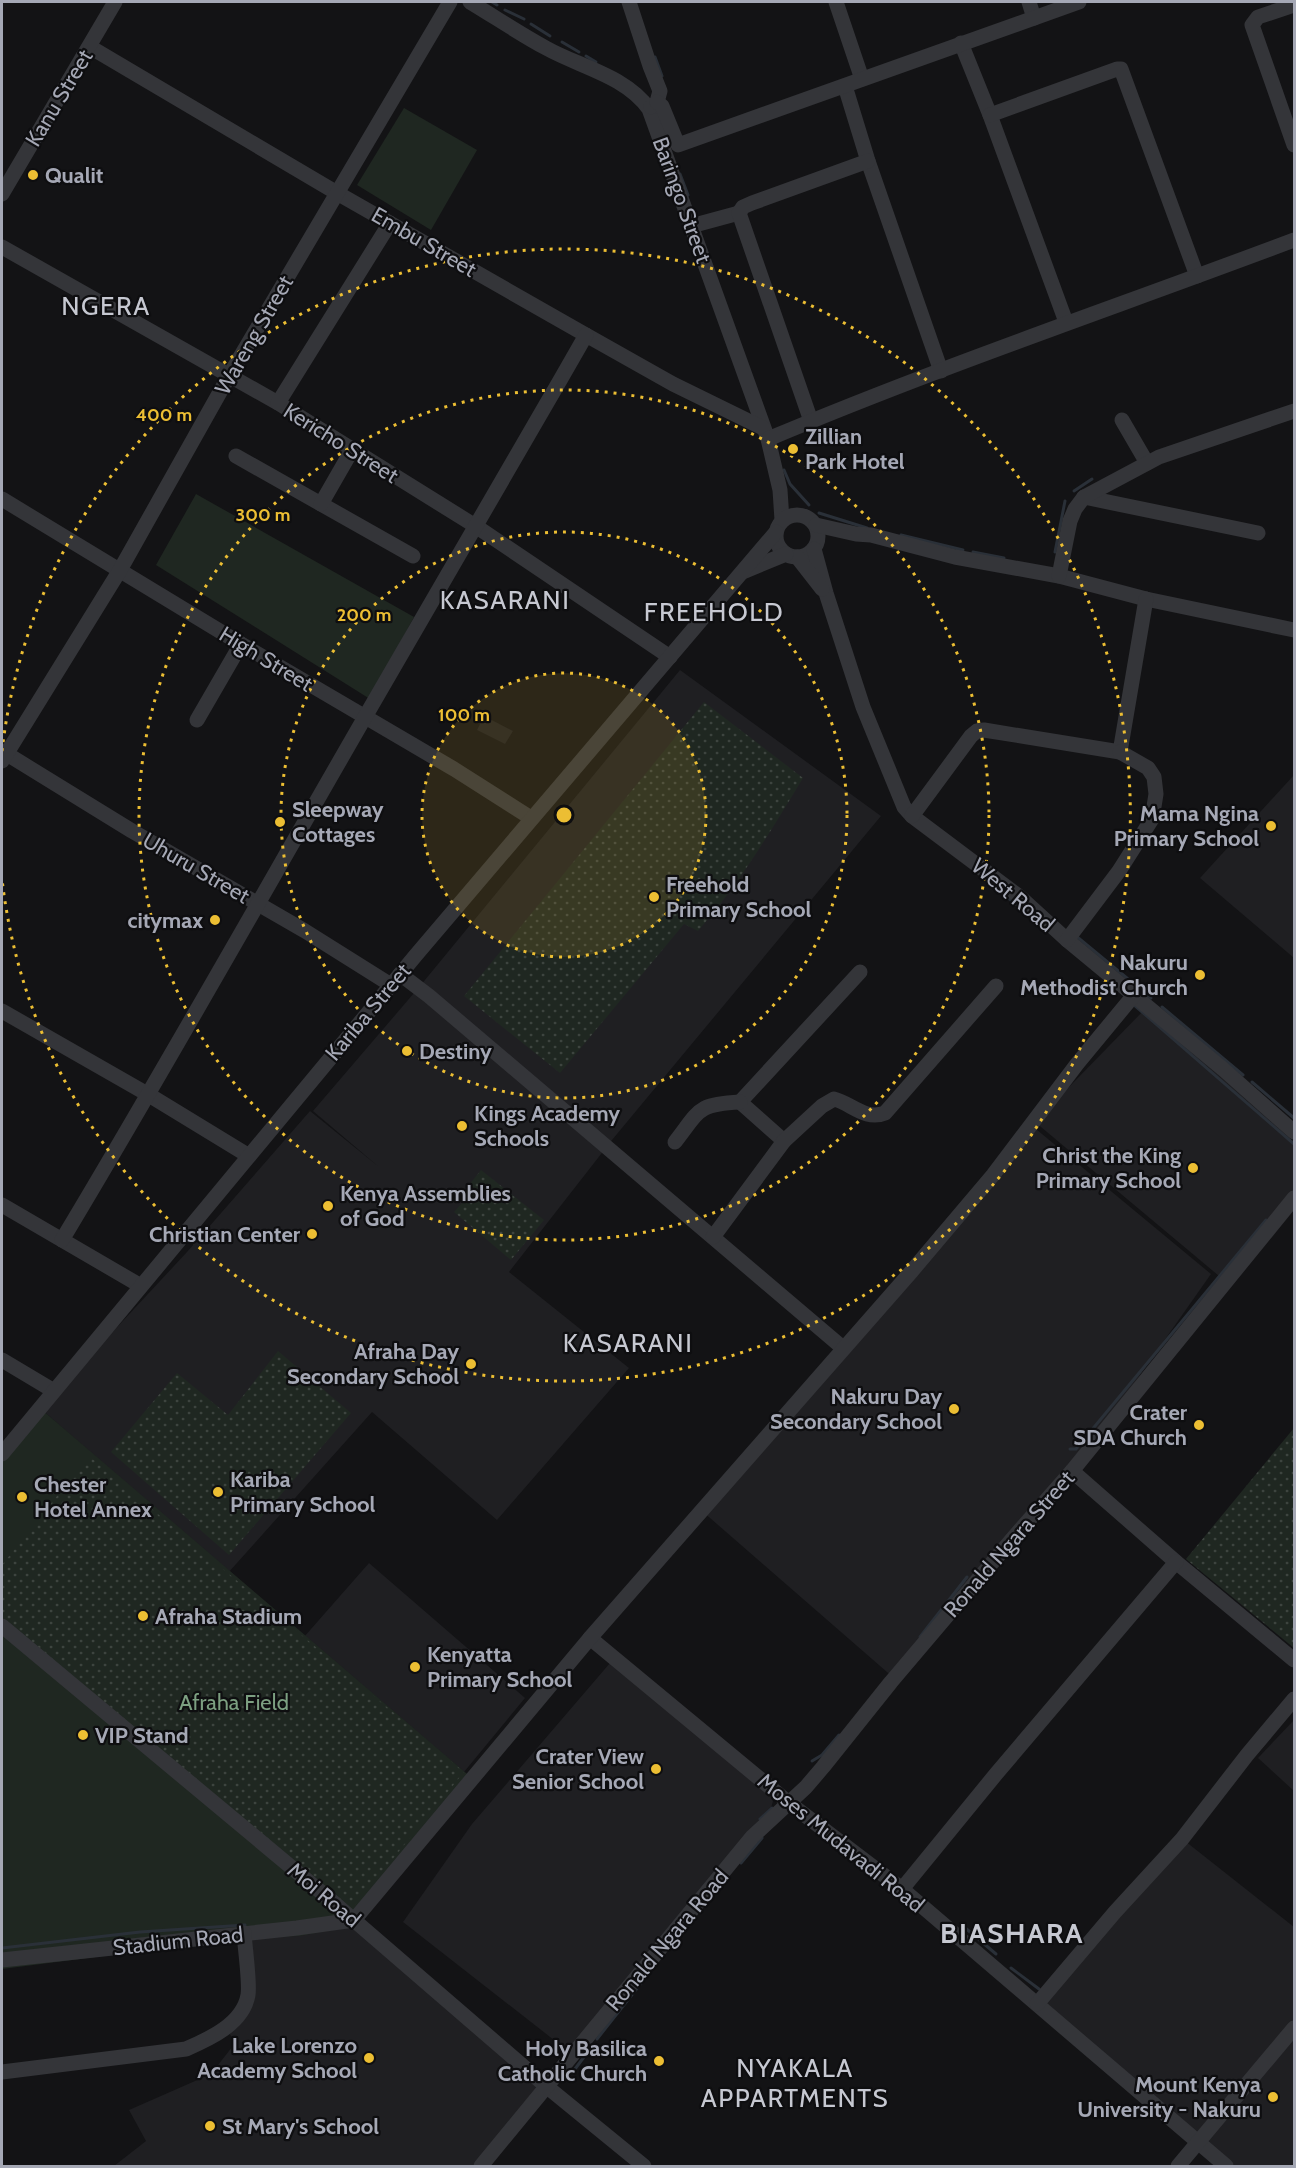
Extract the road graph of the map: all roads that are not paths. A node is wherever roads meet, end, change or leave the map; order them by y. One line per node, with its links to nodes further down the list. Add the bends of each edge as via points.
1 (115, 2): 11 (street, Kanu Street)
2 (450, 2): 18 (street, Wareng Street)
3 (470, 2): 14 (street, Baringo Street, via 546,48 621,83)
4 (629, 2): 14 (street, via 660,91)
5 (836, 2): 12 (street)
6 (1029, 2): 9 (street)
7 (1079, 2): 9 (street)
8 (1294, 5): 16 (street, via 1258,17 1252,25)
9 (1034, 18): 10 (street)
10 (961, 43): 12 (street); 15 (street)
11 (90, 47): 18 (street, Embu Street); 19 (street, Kanu Street)
12 (862, 79): 13 (street)
13 (845, 86): 14 (street, via 678,145 662,106); 17 (street)
14 (653, 106): 22 (street, Baringo Street)
15 (990, 115): 25 (street, via 1121,69); 26 (street)
16 (1294, 145)
17 (868, 161): 20 (street, via 752,203); 28 (street)
18 (337, 193): 21 (street, Embu Street); 29 (street, Wareng Street)
19 (2, 194)
20 (739, 213): 22 (street); 33 (street)
21 (390, 223): 27 (street, Embu Street); 30 (street)
22 (692, 226): 34 (street, Baringo Street)
23 (1294, 240): 25 (street)
24 (2, 247): 29 (street, Kericho Street)
25 (1197, 276): 26 (street)
26 (1066, 322): 28 (street)
27 (586, 335): 34 (street, Embu Street); 45 (street)
28 (941, 371): 33 (street)
29 (229, 376): 30 (street, Kericho Street); 51 (street, Wareng Street)
30 (278, 403): 35 (street, Kericho Street)
31 (1294, 411): 37 (street)
32 (1122, 420): 37 (street)
33 (811, 421): 34 (street)
34 (765, 433): 38 (street, Baringo Street)
35 (352, 450): 41 (street); 45 (street, Kericho Street)
36 (236, 456): 41 (street)
37 (1147, 463): 39 (street)
38 (780, 490): 42 (street, Baringo Street); 44 (street, Baringo Street)
39 (1084, 497): 47 (street); 53 (street, via 1071,521)
40 (2, 499): 51 (street, High Street)
41 (321, 504): 49 (street)
42 (799, 514): 43 (street); 44 (street, via 793,514)
43 (816, 525): 46 (street); 48 (street)
44 (779, 526): 50 (street, via 777,544); 52 (street, Kariba Street)
45 (477, 527): 58 (street, Kericho Street); 59 (street)
46 (850, 532): 48 (street); 53 (street)
47 (1258, 533)
48 (816, 545): 50 (street, via 806,555); 54 (street, West Road)
49 (413, 556)
50 (791, 556): 52 (street); 54 (street, West Road)
51 (120, 570): 57 (street, High Street); 62 (street, Wareng Street)
52 (739, 573): 58 (street, Kariba Street)
53 (1059, 576): 55 (street)
54 (826, 594): 63 (street, West Road, via 863,707 900,798)
55 (1146, 599): 56 (street); 61 (street)
56 (1294, 630)
57 (240, 644): 59 (street, High Street); 60 (street)
58 (670, 657): 64 (street, Kariba Street)
59 (366, 716): 64 (street, High Street); 65 (street)
60 (197, 720)
61 (1120, 752): 63 (street, via 980,730 971,736); 66 (street, via 1152,773 1156,794 1152,819 1119,872)
62 (3, 755): 65 (street, Uhuru Street)
63 (912, 816): 66 (street, West Road, via 1020,897)
64 (531, 818): 68 (street, Kariba Street)
65 (258, 904): 68 (street, Uhuru Street); 72 (street)
66 (1067, 940): 70 (street, West Road)
67 (860, 972): 73 (street)
68 (395, 980): 77 (street, Kariba Street); 80 (street, Uhuru Street, via 429,996)
69 (996, 986): 75 (street, via 885,1113 860,1112 834,1099)
70 (1134, 995): 74 (street, West Road); 83 (street, via 993,1175)
71 (2, 1011): 72 (street)
72 (149, 1095): 77 (street); 81 (street)
73 (740, 1102): 75 (street); 76 (street, via 703,1108)
74 (1294, 1132)
75 (784, 1142): 80 (street)
76 (675, 1143)
77 (249, 1156): 82 (street, Kariba Street)
78 (1294, 1198): 87 (street, Ronald Ngara Street)
79 (2, 1205): 81 (street)
80 (713, 1237): 83 (street, Uhuru Street)
81 (62, 1240): 82 (street)
82 (141, 1286): 85 (street, Kariba Street)
83 (843, 1348): 90 (street)
84 (2, 1360): 85 (street)
85 (54, 1391): 86 (street, Kariba Street)
86 (2, 1454)
87 (1072, 1471): 88 (street); 93 (street, Ronald Ngara Street)
88 (1176, 1562): 91 (street); 94 (street)
89 (2, 1626): 95 (street, Moi Road)
90 (590, 1638): 93 (street, Moses Mudavadi Road); 95 (street)
91 (1294, 1660)
92 (1294, 1699): 98 (street, via 1182,1839)
93 (789, 1803): 94 (street, Moses Mudavadi Road); 101 (street, Ronald Ngara Road, via 753,1837)
94 (902, 1889): 98 (street, Moses Mudavadi Road)
95 (354, 1920): 96 (street, Stadium Road); 101 (street, Moi Road)
96 (244, 1933): 97 (street, Stadium Road); 100 (street, via 248,1995 241,2011 210,2039 186,2049)
97 (2, 1960)
98 (1037, 2004): 102 (street, Moses Mudavadi Road)
99 (1294, 2028): 102 (street)
100 (2, 2072)
101 (546, 2086): 103 (street, Ronald Ngara Road); 104 (street, Moi Road)
102 (1198, 2142): 105 (street); 106 (street, Moses Mudavadi Road)
103 (481, 2166)
104 (644, 2166)
105 (1178, 2166)
106 (1226, 2166)

